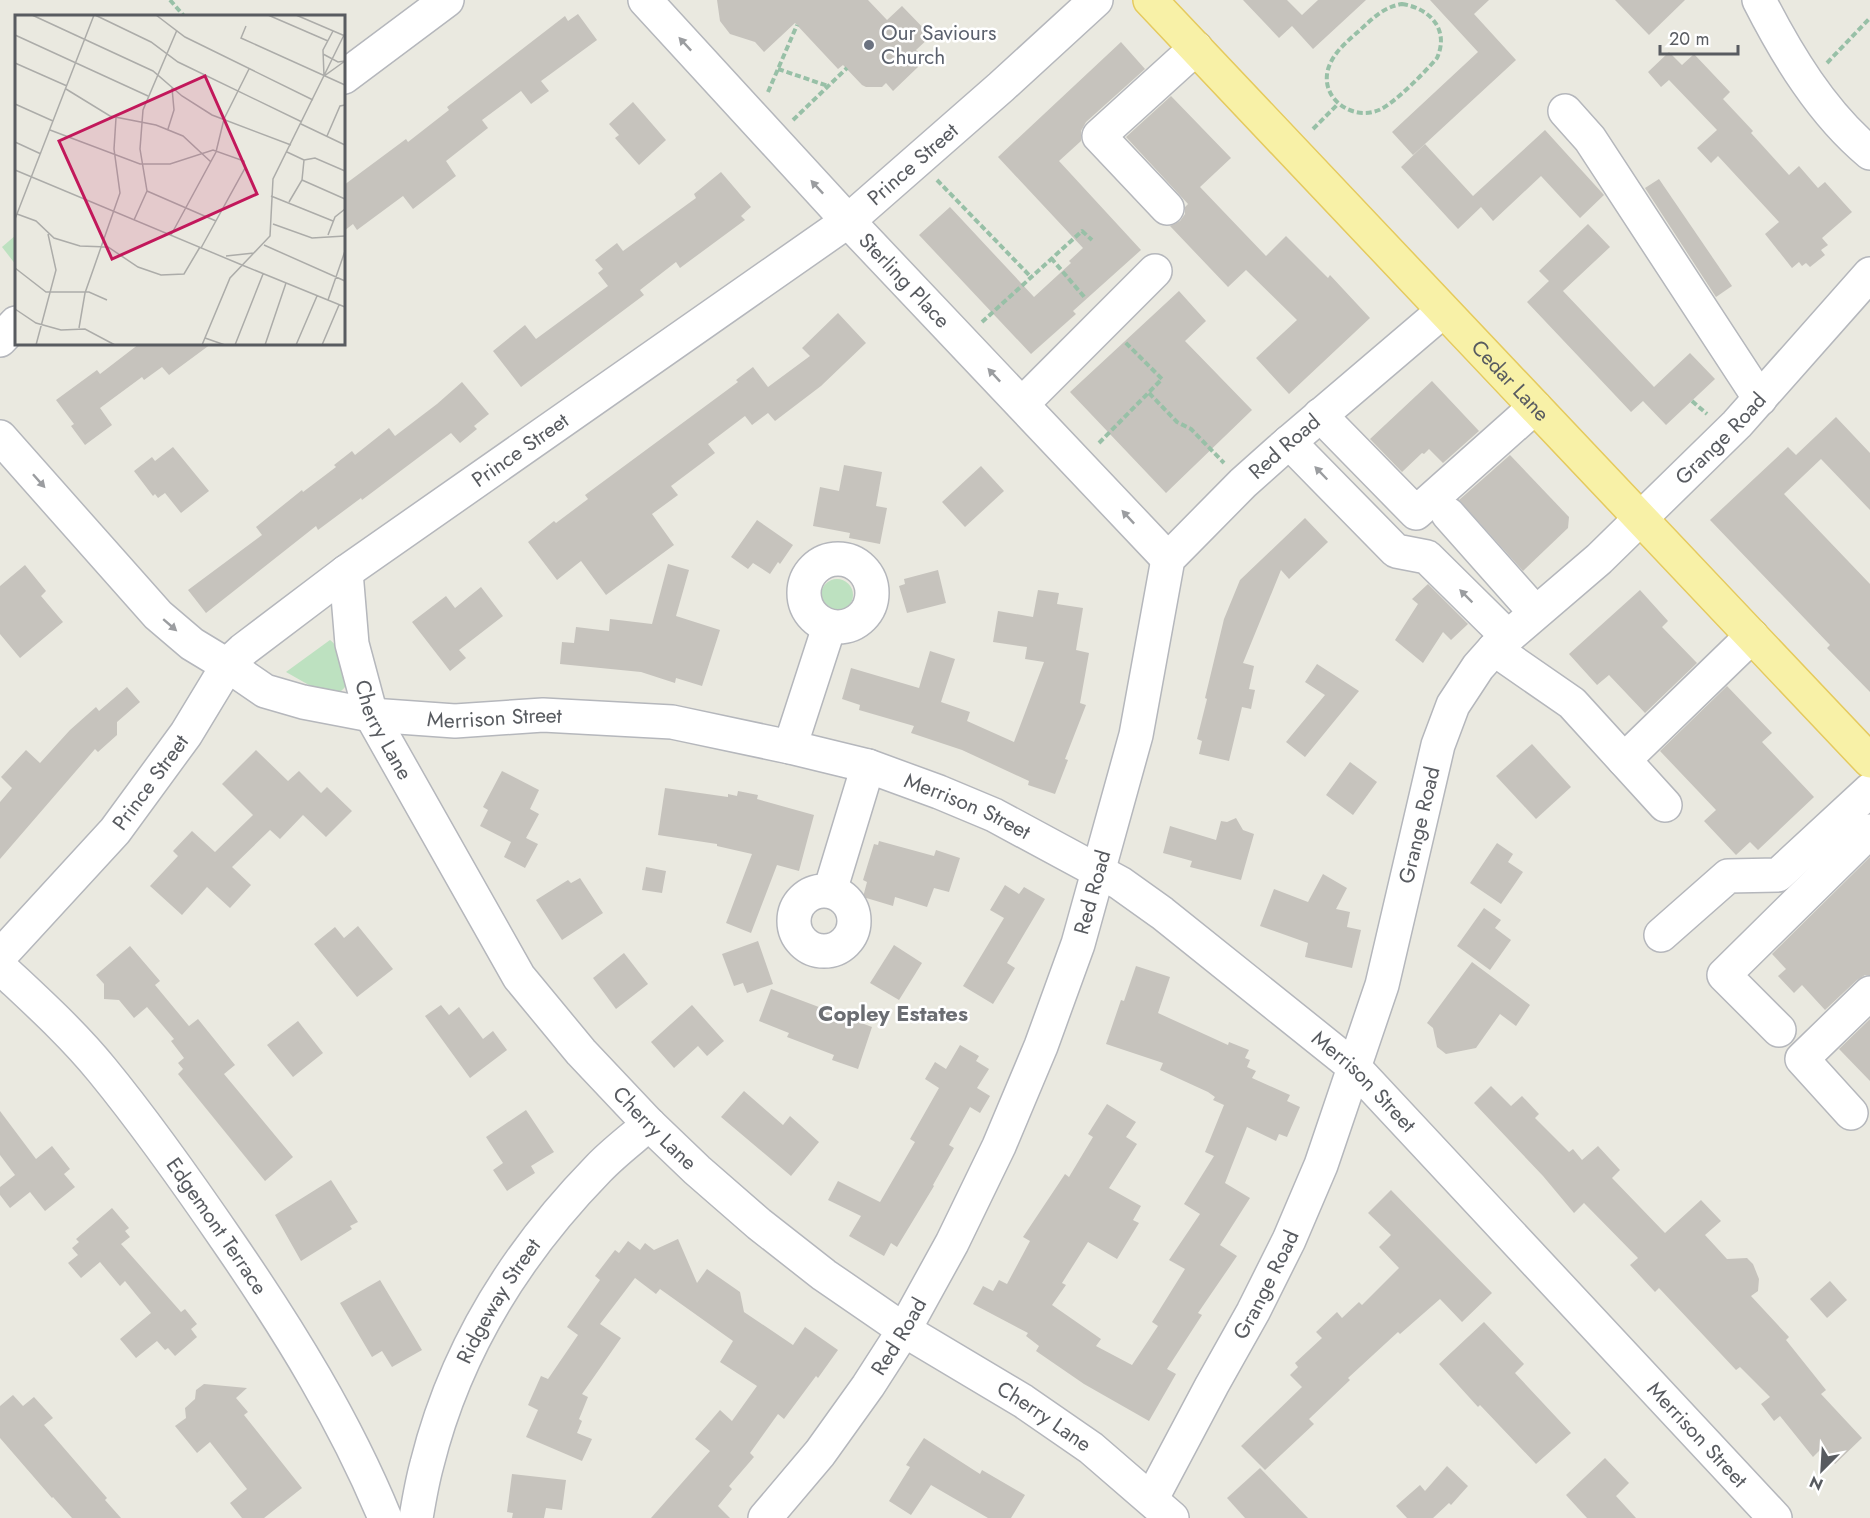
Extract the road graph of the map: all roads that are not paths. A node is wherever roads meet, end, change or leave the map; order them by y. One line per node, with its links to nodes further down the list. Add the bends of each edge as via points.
1 (447, 0): 7 (street)
2 (645, 0): 11 (street, Sterling Place, one-way to 2)
3 (1096, 0): 11 (street, Prince Street)
4 (1149, 0): 6 (main road, Cedar Lane)
5 (1759, 0): 9 (street, via 1829,110)
6 (1196, 48): 10 (street, via 1099,136); 14 (main road, Cedar Lane)
7 (345, 77)
8 (1565, 111): 17 (street, via 1590,139)
9 (1870, 153)
10 (1167, 208)
11 (848, 221): 18 (street, Sterling Place, one-way to 11); 26 (street, Prince Street)
12 (1155, 271): 18 (street)
13 (1870, 274): 17 (street, Grange Road)
14 (1443, 310): 19 (main road, Cedar Lane); 20 (street, Red Road)
15 (15, 324): 16 (street)
16 (0, 340)
17 (1760, 399): 24 (street, Grange Road)
18 (1022, 404): 25 (street, Sterling Place, one-way to 18)
19 (1535, 407): 20 (street, via 1416,513); 24 (main road, Cedar Lane)
20 (1320, 415): 22 (street, Red Road)
21 (0, 437): 31 (street, Merrison Street, one-way to 31, via 158,615 192,644)
22 (1289, 442): 25 (street, Red Road); 30 (street, one-way to 22, via 1427,557 1396,551)
23 (1448, 514): 27 (street)
24 (1641, 519): 27 (street, Grange Road); 29 (main road, Cedar Lane)
25 (1168, 559): 40 (street, Red Road, via 1136,735)
26 (346, 572): 31 (street, Prince Street, via 243,650); 32 (street, Cherry Lane, via 352,644)
27 (1535, 612): 30 (street, Grange Road)
28 (829, 627): 33 (street)
29 (1752, 636): 34 (street); 35 (main road, Cedar Lane)
30 (1501, 643): 34 (street, via 1572,703); 47 (street, Grange Road, via 1478,666 1453,705 1438,745 1382,985)
31 (228, 666): 32 (street, Merrison Street, via 264,691); 43 (street, Prince Street, via 186,734 115,831)
32 (371, 715): 33 (street, Merrison Street, via 455,721 543,715 672,722); 49 (street, Cherry Lane, via 519,977 581,1052)
33 (790, 747): 36 (street, Merrison Street)
34 (1624, 760): 38 (street)
35 (1870, 761)
36 (868, 766): 40 (street, Merrison Street, via 994,815); 41 (street)
37 (1870, 790): 42 (street, via 1778,875 1728,876)
38 (1665, 805)
39 (1870, 831): 46 (street, via 1725,975)
40 (1099, 872): 47 (street, Merrison Street, via 1162,913); 50 (street, Red Road, via 1045,1036 999,1146)
41 (830, 891)
42 (1661, 935)
43 (0, 956)
44 (0, 967): 52 (street, Edgemont Terrace, via 101,1069 187,1181 336,1412)
45 (1870, 993): 48 (street, via 1802,1059)
46 (1779, 1030)
47 (1354, 1067): 51 (street, Grange Road, via 1322,1165 1253,1312 1212,1384); 55 (street, Merrison Street)
48 (1851, 1113)
49 (649, 1124): 50 (street, Cherry Lane, via 759,1224); 53 (street, Ridgeway Street, via 599,1167 555,1215 492,1304 442,1412)
50 (904, 1330): 51 (street, Cherry Lane, via 1032,1407 1091,1448); 54 (street, Red Road, via 820,1453)
51 (1162, 1508)
52 (385, 1518)
53 (416, 1518)
54 (765, 1518)
55 (1775, 1518)

